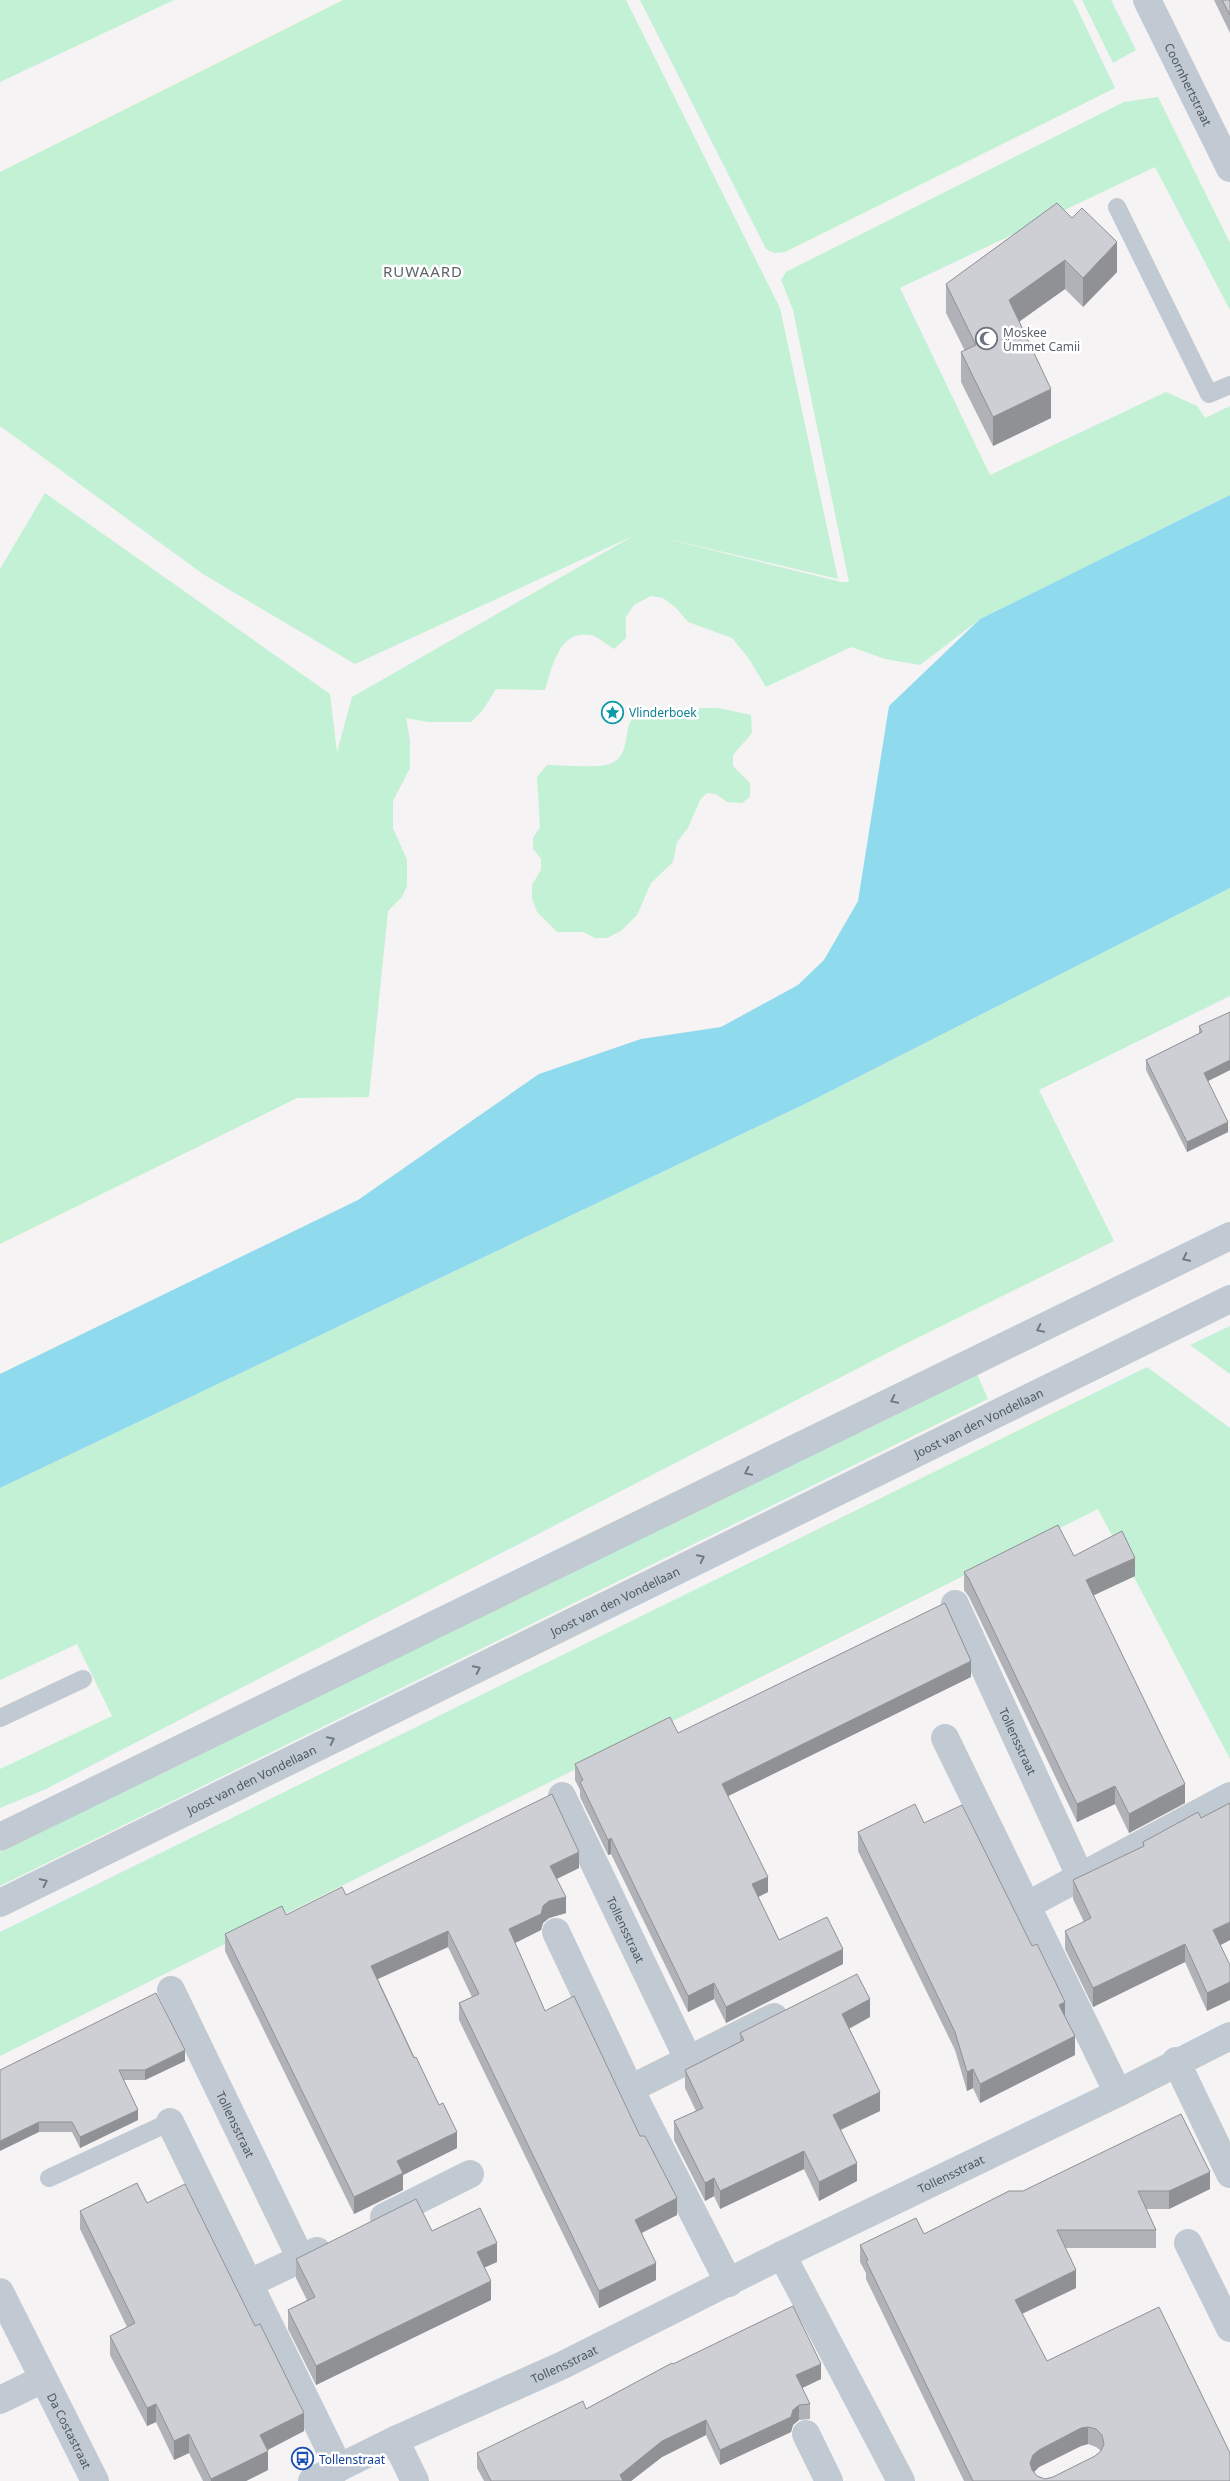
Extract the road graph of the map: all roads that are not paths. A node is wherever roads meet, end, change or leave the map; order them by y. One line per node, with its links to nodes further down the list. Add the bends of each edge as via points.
1 (1147, 0): 2 (street, Coornhertstraat)
2 (1230, 168)
3 (1117, 207): 4 (lane, via 1209,394)
4 (1230, 385)
5 (1230, 1236): 13 (street, one-way to 13)
6 (1230, 1299): 15 (street, Joost van den Vondellaan, one-way to 6)
7 (955, 1604): 14 (street, Tollensstraat)
8 (83, 1679): 9 (lane)
9 (0, 1718)
10 (945, 1738): 16 (street)
11 (562, 1796): 21 (street, Tollensstraat)
12 (1230, 1796): 14 (street)
13 (0, 1837)
14 (1081, 1878): 16 (street)
15 (0, 1903)
16 (1026, 1906): 24 (street)
17 (556, 1932): 23 (street)
18 (171, 1990): 33 (street, Tollensstraat)
19 (794, 2007): 21 (street)
20 (1230, 2036): 22 (street, Tollensstraat)
21 (689, 2061): 23 (street)
22 (1176, 2061): 24 (street, Tollensstraat); 27 (street)
23 (630, 2089): 34 (street)
24 (1118, 2092): 32 (street, Tollensstraat)
25 (170, 2122): 28 (lane); 35 (street)
26 (470, 2174): 29 (street)
27 (1230, 2174)
28 (49, 2178)
29 (363, 2228)
30 (337, 2241): 33 (street)
31 (1188, 2242): 37 (street)
32 (782, 2255): 34 (street, Tollensstraat); 47 (street)
33 (301, 2259): 35 (street)
34 (729, 2282): 41 (street, Tollensstraat, via 563,2364)
35 (248, 2284): 42 (street)
36 (0, 2292): 38 (street, Da Costastraat)
37 (1230, 2328)
38 (43, 2379): 39 (street, Da Costastraat); 43 (street, Da Costastraat)
39 (0, 2400)
40 (806, 2434): 46 (street)
41 (394, 2440): 42 (street, Tollensstraat); 45 (street)
42 (339, 2468): 44 (street, Tollensstraat)
43 (95, 2481)
44 (312, 2481)
45 (415, 2481)
46 (829, 2481)
47 (901, 2481)

